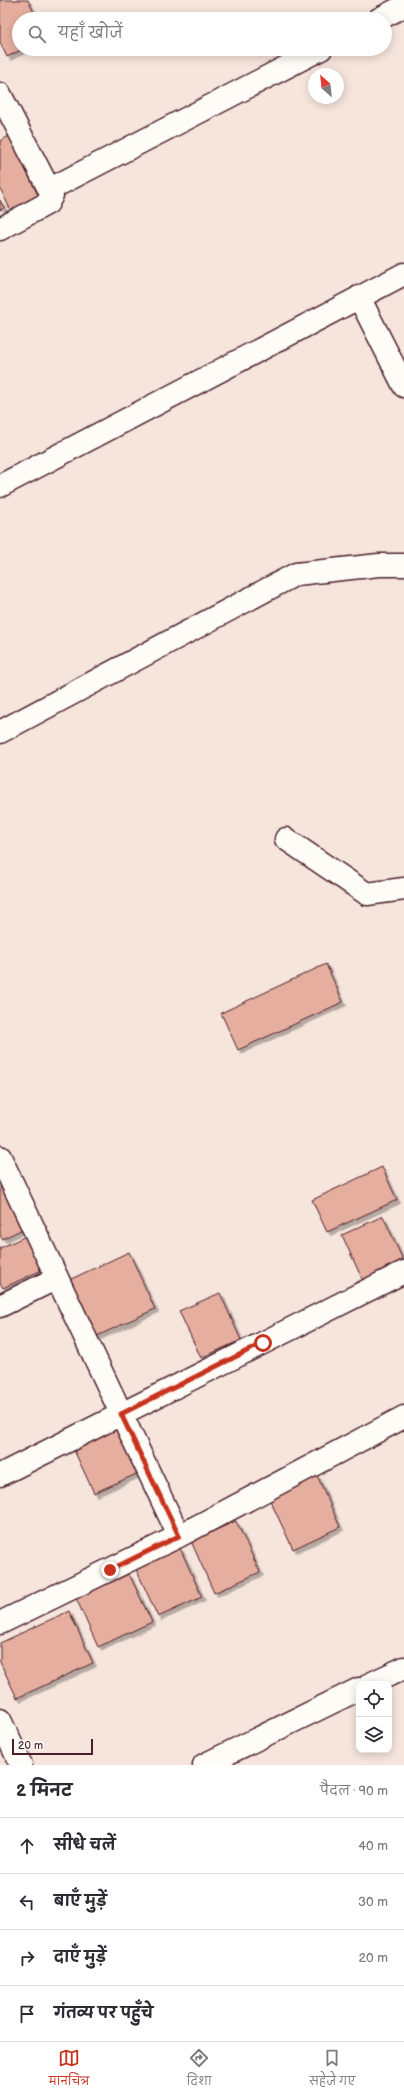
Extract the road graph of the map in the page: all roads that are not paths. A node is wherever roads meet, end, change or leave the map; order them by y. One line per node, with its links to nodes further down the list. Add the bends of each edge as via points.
1 (404, 6): 2 (street)
2 (392, 12)
3 (306, 56): 5 (street)
4 (0, 94): 5 (street)
5 (50, 189): 6 (street, via 52,194 48,203)
6 (0, 229)
7 (404, 274): 8 (street)
8 (359, 297): 9 (street); 10 (street)
9 (404, 386)
10 (0, 486)
11 (404, 565): 12 (street, via 379,565 296,574)
12 (0, 732)
13 (286, 839): 14 (street, via 367,894)
14 (404, 890)
15 (1, 1160): 17 (street)
16 (404, 1272): 19 (street)
17 (57, 1278): 18 (street); 19 (street)
18 (0, 1306)
19 (121, 1414): 21 (street); 22 (street)
20 (404, 1417): 22 (street)
21 (0, 1475)
22 (179, 1536): 23 (street)
23 (0, 1623)
24 (404, 1668): 25 (street)
25 (376, 1681)
26 (356, 1690): 29 (street)
27 (0, 1720): 28 (street)
28 (21, 1765)
29 (204, 1765)

